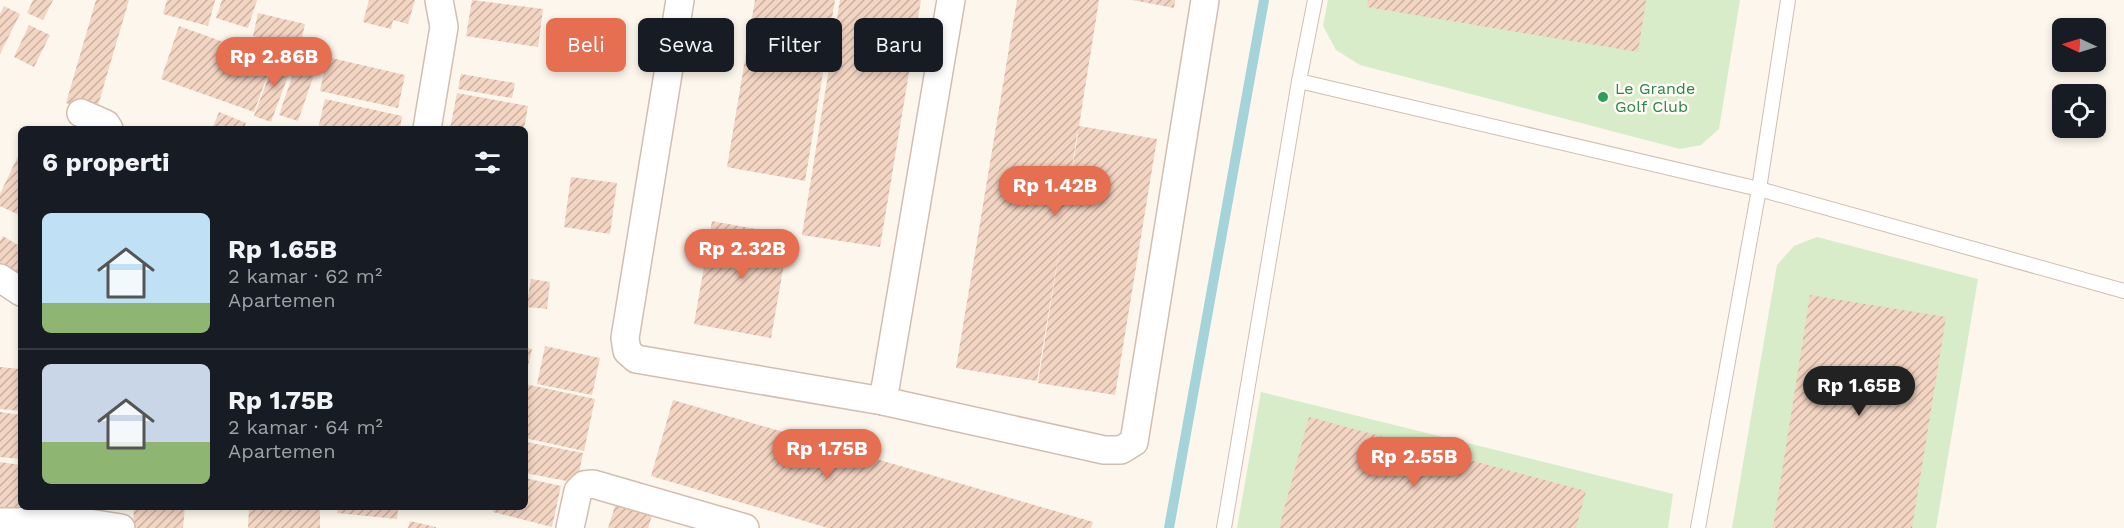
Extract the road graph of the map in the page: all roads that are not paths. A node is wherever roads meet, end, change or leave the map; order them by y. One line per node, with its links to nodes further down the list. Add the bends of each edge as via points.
1 (439, 0): 10 (street, via 444,27)
2 (680, 0): 15 (street, via 625,338 627,351 636,359)
3 (951, 0): 15 (street)
4 (1205, 0): 15 (street, via 1134,442 1121,450 1104,450)
5 (1315, 0): 7 (lane)
6 (1788, 0): 11 (lane)
7 (1299, 81): 11 (lane); 21 (lane)
8 (81, 113): 9 (street)
9 (107, 126)
10 (428, 126)
11 (1759, 189): 14 (lane); 22 (lane)
12 (0, 278): 13 (street)
13 (18, 290)
14 (2124, 291)
15 (883, 401)
16 (122, 510): 18 (street)
17 (0, 522): 18 (street, via 49,517)
18 (123, 528)
19 (570, 528): 20 (street, via 578,491 593,484)
20 (745, 528)
21 (1224, 528)
22 (1698, 528)

